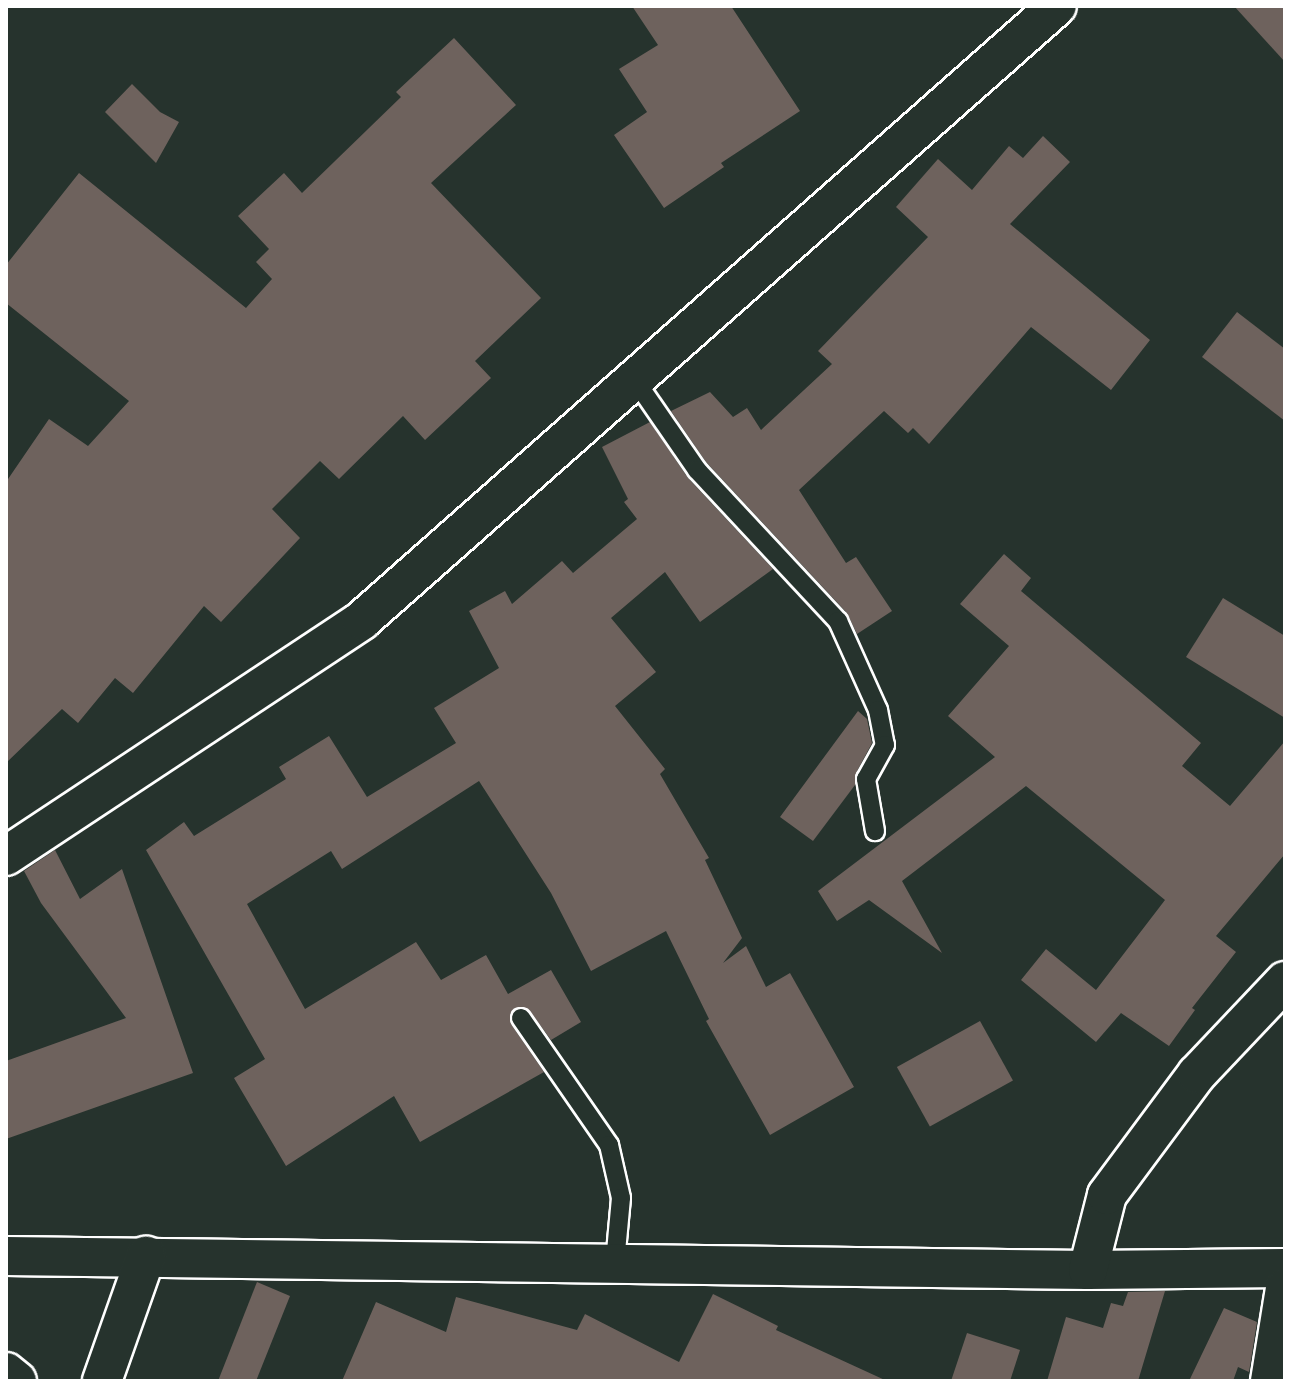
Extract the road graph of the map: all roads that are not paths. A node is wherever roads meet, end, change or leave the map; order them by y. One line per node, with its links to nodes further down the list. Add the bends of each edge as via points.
1 (1057, 6): 2 (street)
2 (635, 380): 3 (lane, via 697,470 838,621 878,710 885,745 866,779); 4 (street, via 362,620)
3 (875, 831)
4 (6, 856)
5 (1285, 981): 11 (street, via 1197,1074 1107,1195)
6 (521, 1018): 9 (lane, via 609,1145 621,1198)
7 (6, 1256): 8 (street)
8 (146, 1256): 9 (street); 15 (street)
9 (615, 1263): 11 (street)
10 (1285, 1268): 11 (street)
11 (1088, 1270)
12 (1285, 1288): 16 (street)
13 (6, 1372): 14 (street)
14 (17, 1381)
15 (102, 1381)
16 (1270, 1381)

